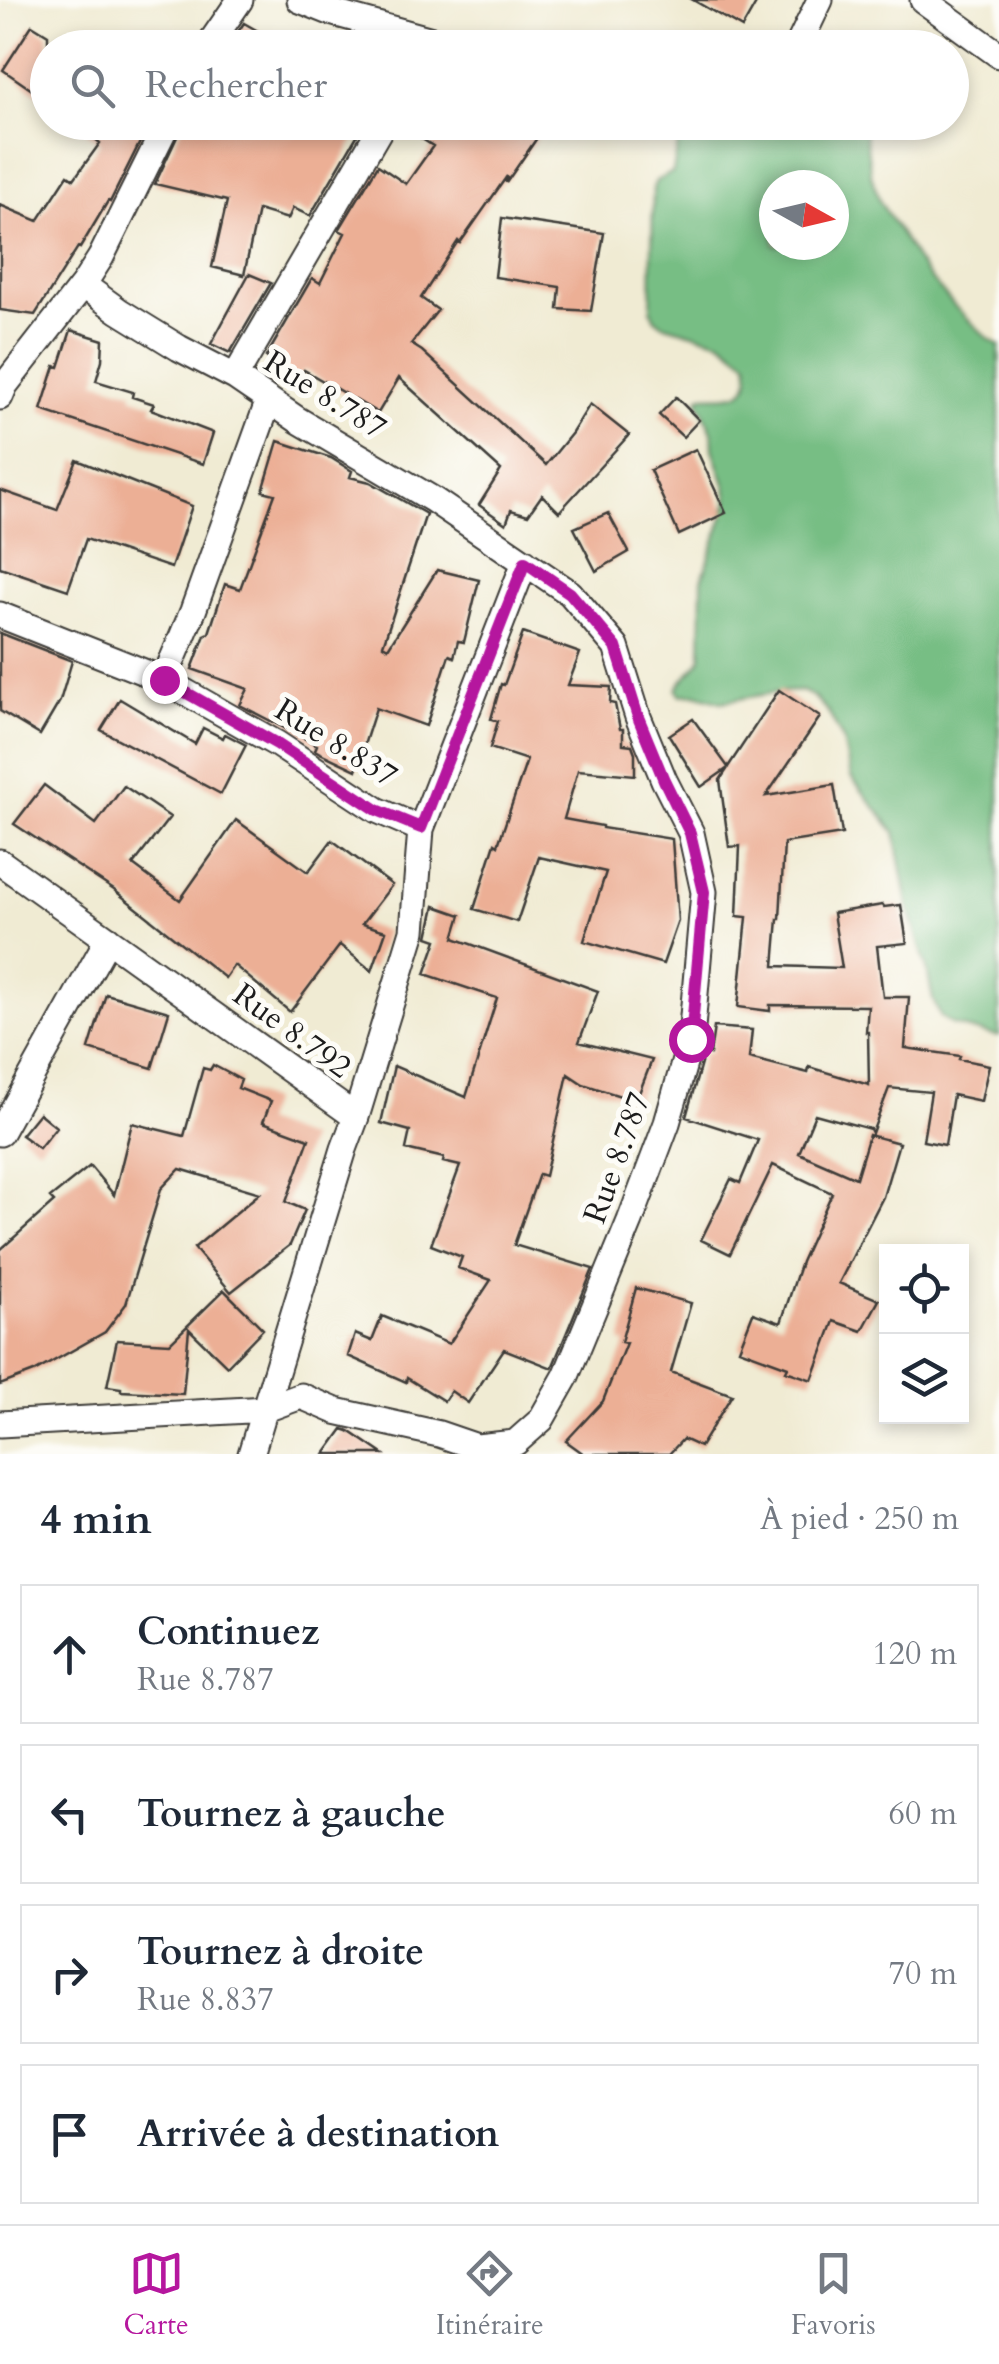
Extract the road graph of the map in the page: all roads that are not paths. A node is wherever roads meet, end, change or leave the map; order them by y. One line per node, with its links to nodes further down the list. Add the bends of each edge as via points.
1 (240, 0): 5 (street)
2 (300, 0): 6 (street)
3 (820, 0): 7 (street)
4 (923, 0): 8 (street)
5 (219, 30)
6 (386, 30)
7 (806, 30)
8 (964, 30)
9 (969, 33): 10 (street)
10 (999, 55)
11 (159, 140): 13 (street)
12 (373, 140): 14 (street)
13 (84, 285): 14 (street, Rue 8.787); 15 (street)
14 (235, 377): 16 (street, Rue 8.787)
15 (0, 398)
16 (269, 400): 17 (street, Rue 8.787); 19 (street)
17 (525, 562): 20 (street); 25 (street, Rue 8.787, via 570,593 616,647 638,717 690,833 704,892 701,937 691,1039 667,1123 566,1376 540,1420 514,1442 477,1447 336,1412 301,1396)
18 (0, 615): 19 (street, Rue 8.837)
19 (164, 680): 20 (street, Rue 8.837, via 377,810)
20 (421, 828): 23 (street, via 413,930)
21 (0, 862): 22 (street, Rue 8.792)
22 (108, 940): 23 (street, Rue 8.792); 24 (street)
23 (356, 1117): 25 (street, Rue 8.792)
24 (0, 1134)
25 (266, 1408): 26 (street, Rue 8.787); 27 (street, Rue 8.792)
26 (0, 1424)
27 (251, 1454)

